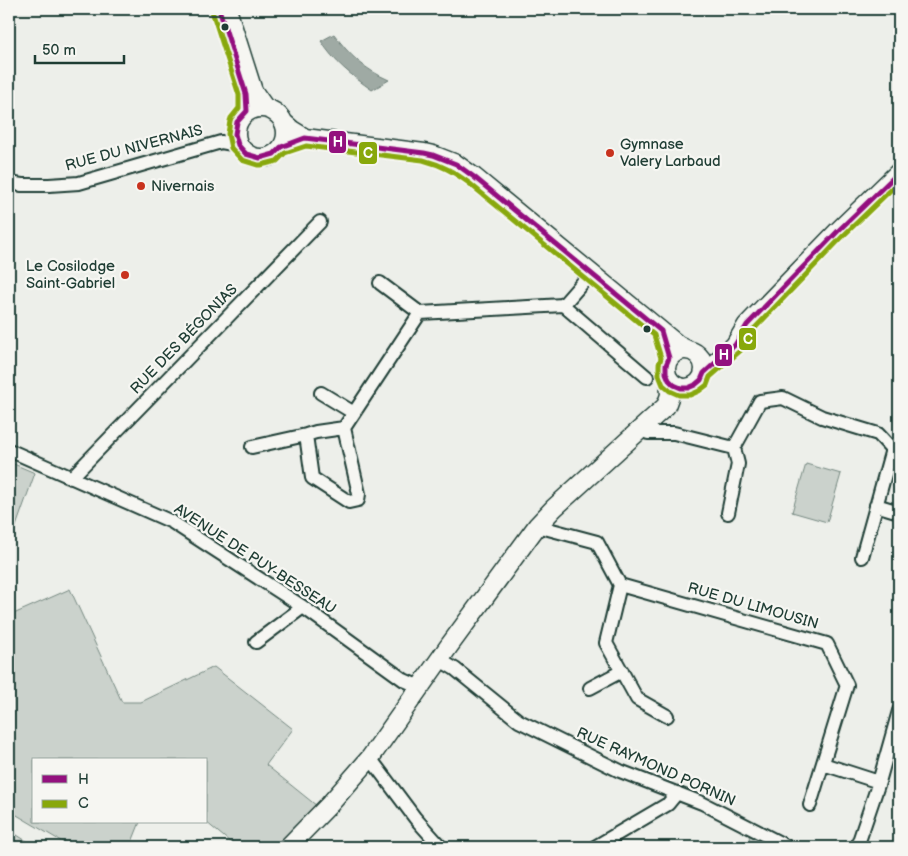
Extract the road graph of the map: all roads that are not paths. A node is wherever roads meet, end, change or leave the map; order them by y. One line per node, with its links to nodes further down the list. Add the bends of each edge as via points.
1 (219, 9): 4 (main road, via 246,94)
2 (227, 9): 3 (main road, via 253,91)
3 (265, 108): 4 (main road); 5 (main road, via 276,113)
4 (247, 111): 7 (main road, via 237,122 235,134)
5 (284, 123): 6 (main road); 8 (main road, via 285,140)
6 (305, 138): 8 (main road); 12 (main road, via 424,153 456,164)
7 (238, 145): 8 (main road, via 246,154 260,158 274,154); 10 (street, RUE DU NIVERNAIS, via 221,142 80,183 49,186)
8 (281, 147)
9 (899, 172): 19 (main road, via 831,238 747,325 735,345)
10 (9, 183)
11 (320, 222): 32 (street, RUE DES BÉGONIAS)
12 (591, 273): 14 (street); 16 (main road)
13 (380, 283): 15 (street)
14 (563, 305): 15 (street); 20 (street)
15 (420, 312): 24 (street)
16 (661, 331): 17 (main road); 18 (main road)
17 (688, 350): 18 (main road, via 681,350); 19 (main road, via 701,358)
18 (669, 358): 21 (main road, via 666,365)
19 (704, 373): 22 (main road, via 696,385)
20 (647, 377)
21 (669, 380): 22 (main road, via 681,388); 28 (main road, via 670,395 666,406)
22 (688, 388): 26 (main road, via 681,393)
23 (321, 393): 24 (street)
24 (354, 412): 25 (street)
25 (344, 428): 27 (street); 27 (street, via 359,494 358,500 349,502 312,478)
26 (669, 428): 28 (main road); 30 (street)
27 (306, 435): 29 (street)
28 (628, 442): 36 (main road)
29 (252, 447)
30 (734, 448): 33 (street, via 760,401 783,398 822,417 878,434 892,449); 35 (street, via 738,464)
31 (9, 450): 32 (street, AVENUE DE PUY-BESSEAU)
32 (72, 478): 39 (street, AVENUE DE PUY-BESSEAU, via 172,522)
33 (876, 505): 34 (street); 37 (street)
34 (899, 512)
35 (728, 513)
36 (537, 526): 38 (street, via 597,542); 41 (main road)
37 (862, 557)
38 (620, 585): 42 (street, via 606,643); 48 (street, RUE DU LIMOUSIN, via 826,644 847,684)
39 (303, 608): 40 (street); 43 (street, AVENUE DE PUY-BESSEAU, via 404,680)
40 (256, 642)
41 (440, 660): 43 (main road); 50 (street, RUE RAYMOND PORNIN, via 519,720 620,771)
42 (622, 671): 44 (street); 46 (street, via 637,699)
43 (420, 687): 47 (main road)
44 (590, 688)
45 (899, 711): 49 (street)
46 (667, 716)
47 (370, 758): 52 (main road); 53 (street)
48 (823, 764): 49 (street); 51 (street, RUE DU LIMOUSIN)
49 (879, 782): 56 (street)
50 (677, 793): 54 (street, via 668,804); 55 (street, RUE RAYMOND PORNIN)
51 (810, 805)
52 (288, 847)
53 (441, 847)
54 (595, 847)
55 (788, 847)
56 (857, 847)

